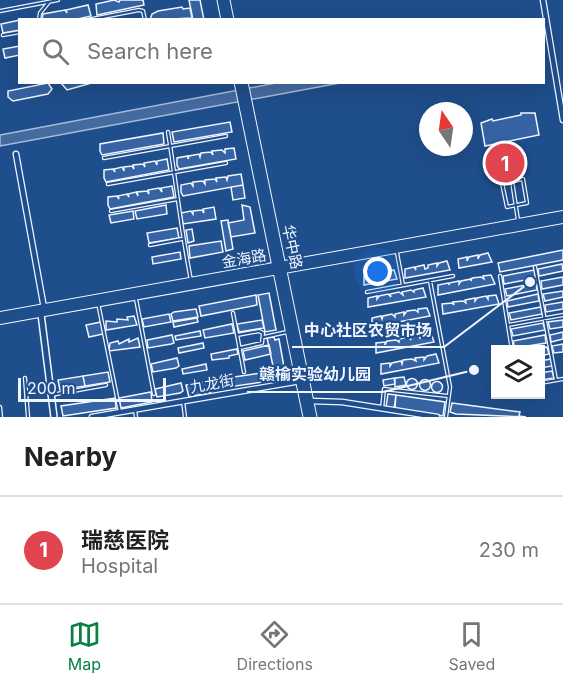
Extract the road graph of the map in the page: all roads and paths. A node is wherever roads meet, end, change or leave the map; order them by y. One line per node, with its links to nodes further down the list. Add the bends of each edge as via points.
1 (58, 0): 5 (lane)
2 (221, 0): 10 (main road)
3 (226, 0): 11 (main road)
4 (543, 0): 16 (street)
5 (49, 2): 6 (lane); 7 (lane)
6 (0, 11)
7 (39, 18)
8 (97, 18): 9 (lane, via 139,10)
9 (145, 18)
10 (226, 18)
11 (226, 18)
12 (18, 32): 13 (lane)
13 (3, 35)
14 (238, 84): 36 (main road, 华中路)
15 (244, 84): 36 (main road, 华中路)
16 (563, 120)
17 (168, 132): 19 (lane)
18 (226, 136): 19 (lane)
19 (170, 146): 21 (lane); 23 (lane)
20 (16, 154): 45 (street)
21 (104, 158)
22 (226, 163): 23 (lane)
23 (174, 172): 25 (lane); 26 (lane)
24 (512, 181): 27 (lane); 27 (lane, via 502,183 507,207); 27 (lane, via 523,179 527,202)
25 (108, 184)
26 (178, 199): 28 (lane); 32 (lane)
27 (516, 206): 31 (lane)
28 (111, 211)
29 (563, 214): 31 (main road, 金海路)
30 (563, 220): 34 (main road, 金海路)
31 (519, 222): 36 (main road, 金海路)
32 (183, 239): 33 (lane); 40 (lane)
33 (150, 245)
34 (397, 250): 36 (main road, 金海路); 41 (lane)
35 (536, 267): 49 (lane)
36 (279, 268): 40 (main road, 金海路); 43 (main road, 金海路); 52 (main road, 华中路); 68 (main road, 华中路)
37 (453, 276): 39 (lane)
38 (500, 276): 51 (lane)
39 (430, 280): 41 (lane); 66 (lane)
40 (191, 281): 45 (main road, 金海路)
41 (403, 286): 42 (lane)
42 (367, 292)
43 (136, 297): 44 (main road, 金海路); 64 (lane)
44 (98, 303): 45 (main road, 金海路); 72 (lane)
45 (42, 311): 47 (main road, 金海路); 50 (main road, 金海路); 65 (street)
46 (233, 313): 53 (lane)
47 (0, 315)
48 (563, 315): 49 (lane)
49 (545, 318): 51 (lane); 60 (lane)
50 (0, 321)
51 (508, 325): 55 (lane)
52 (290, 332): 54 (lane); 61 (main road, 华中路)
53 (237, 335): 54 (lane, via 259,331); 56 (lane)
54 (264, 337): 56 (lane, via 262,343)
55 (511, 345)
56 (240, 348): 57 (lane)
57 (244, 372)
58 (25, 378): 74 (lane)
59 (563, 379): 60 (lane)
60 (556, 380): 62 (lane)
61 (300, 381): 67 (street, 九龙街); 79 (main road, 华中路)
62 (545, 382)
63 (106, 385): 65 (lane)
64 (154, 394)
65 (51, 395): 75 (street)
66 (450, 396): 70 (lane, via 384,389); 82 (lane)
67 (183, 401): 71 (street, 九龙街); 78 (lane)
68 (310, 401): 70 (street); 80 (main road, 华中路)
69 (0, 407): 73 (lane)
70 (382, 409): 81 (street)
71 (135, 410): 72 (street, 九龙街); 77 (lane)
72 (120, 412): 76 (street, 九龙街)
73 (1, 417)
74 (28, 417)
75 (54, 417)
76 (92, 417)
77 (136, 417)
78 (185, 417)
79 (307, 417)
80 (313, 417)
81 (437, 417)
82 (446, 417)

